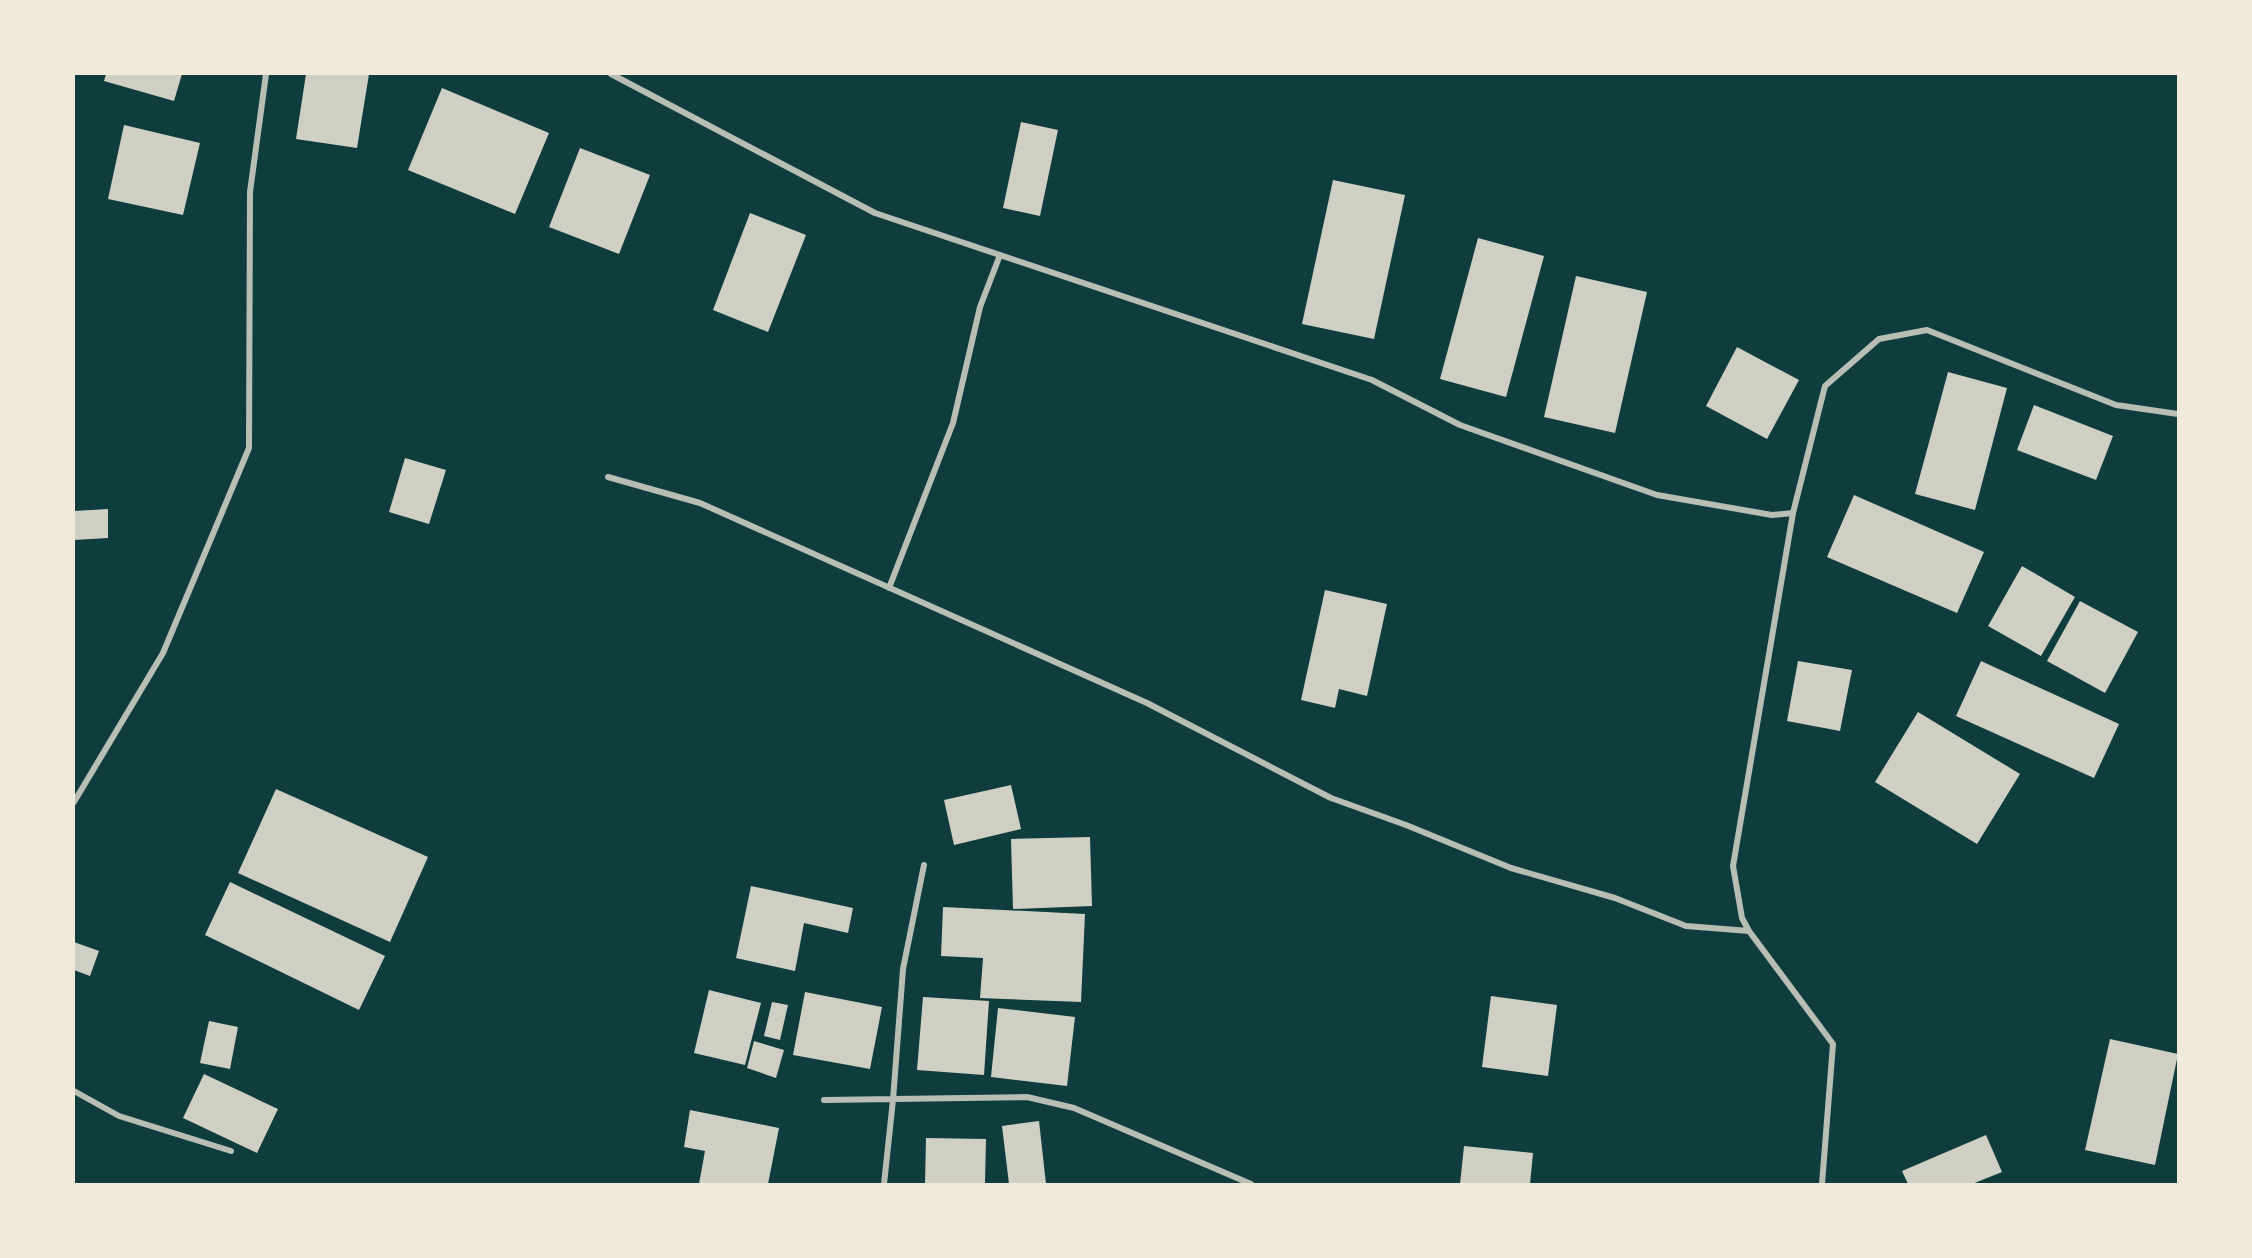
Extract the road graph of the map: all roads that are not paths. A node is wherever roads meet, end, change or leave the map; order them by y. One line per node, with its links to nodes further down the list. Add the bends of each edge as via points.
1 (266, 74): 8 (street, via 250,192 249,448 163,653)
2 (611, 74): 3 (street, via 875,213)
3 (1000, 255): 6 (street, via 1372,380 1460,425 1657,495 1772,515); 7 (street, via 980,307 953,423)
4 (2178, 414): 6 (street, via 2116,405 1927,330 1879,339 1825,386)
5 (608, 477): 7 (street, via 700,503)
6 (1793, 513): 10 (street, via 1733,866 1742,918)
7 (889, 588): 10 (street, via 1147,703 1331,798 1511,868 1615,898 1686,926)
8 (74, 802)
9 (924, 865): 13 (street, via 903,969)
10 (1749, 931): 17 (street, via 1833,1044)
11 (74, 1091): 14 (street, via 119,1116)
12 (824, 1100): 13 (street)
13 (893, 1100): 15 (street); 16 (street, via 1027,1097 1074,1108)
14 (231, 1151)
15 (885, 1185)
16 (1251, 1185)
17 (1822, 1185)

